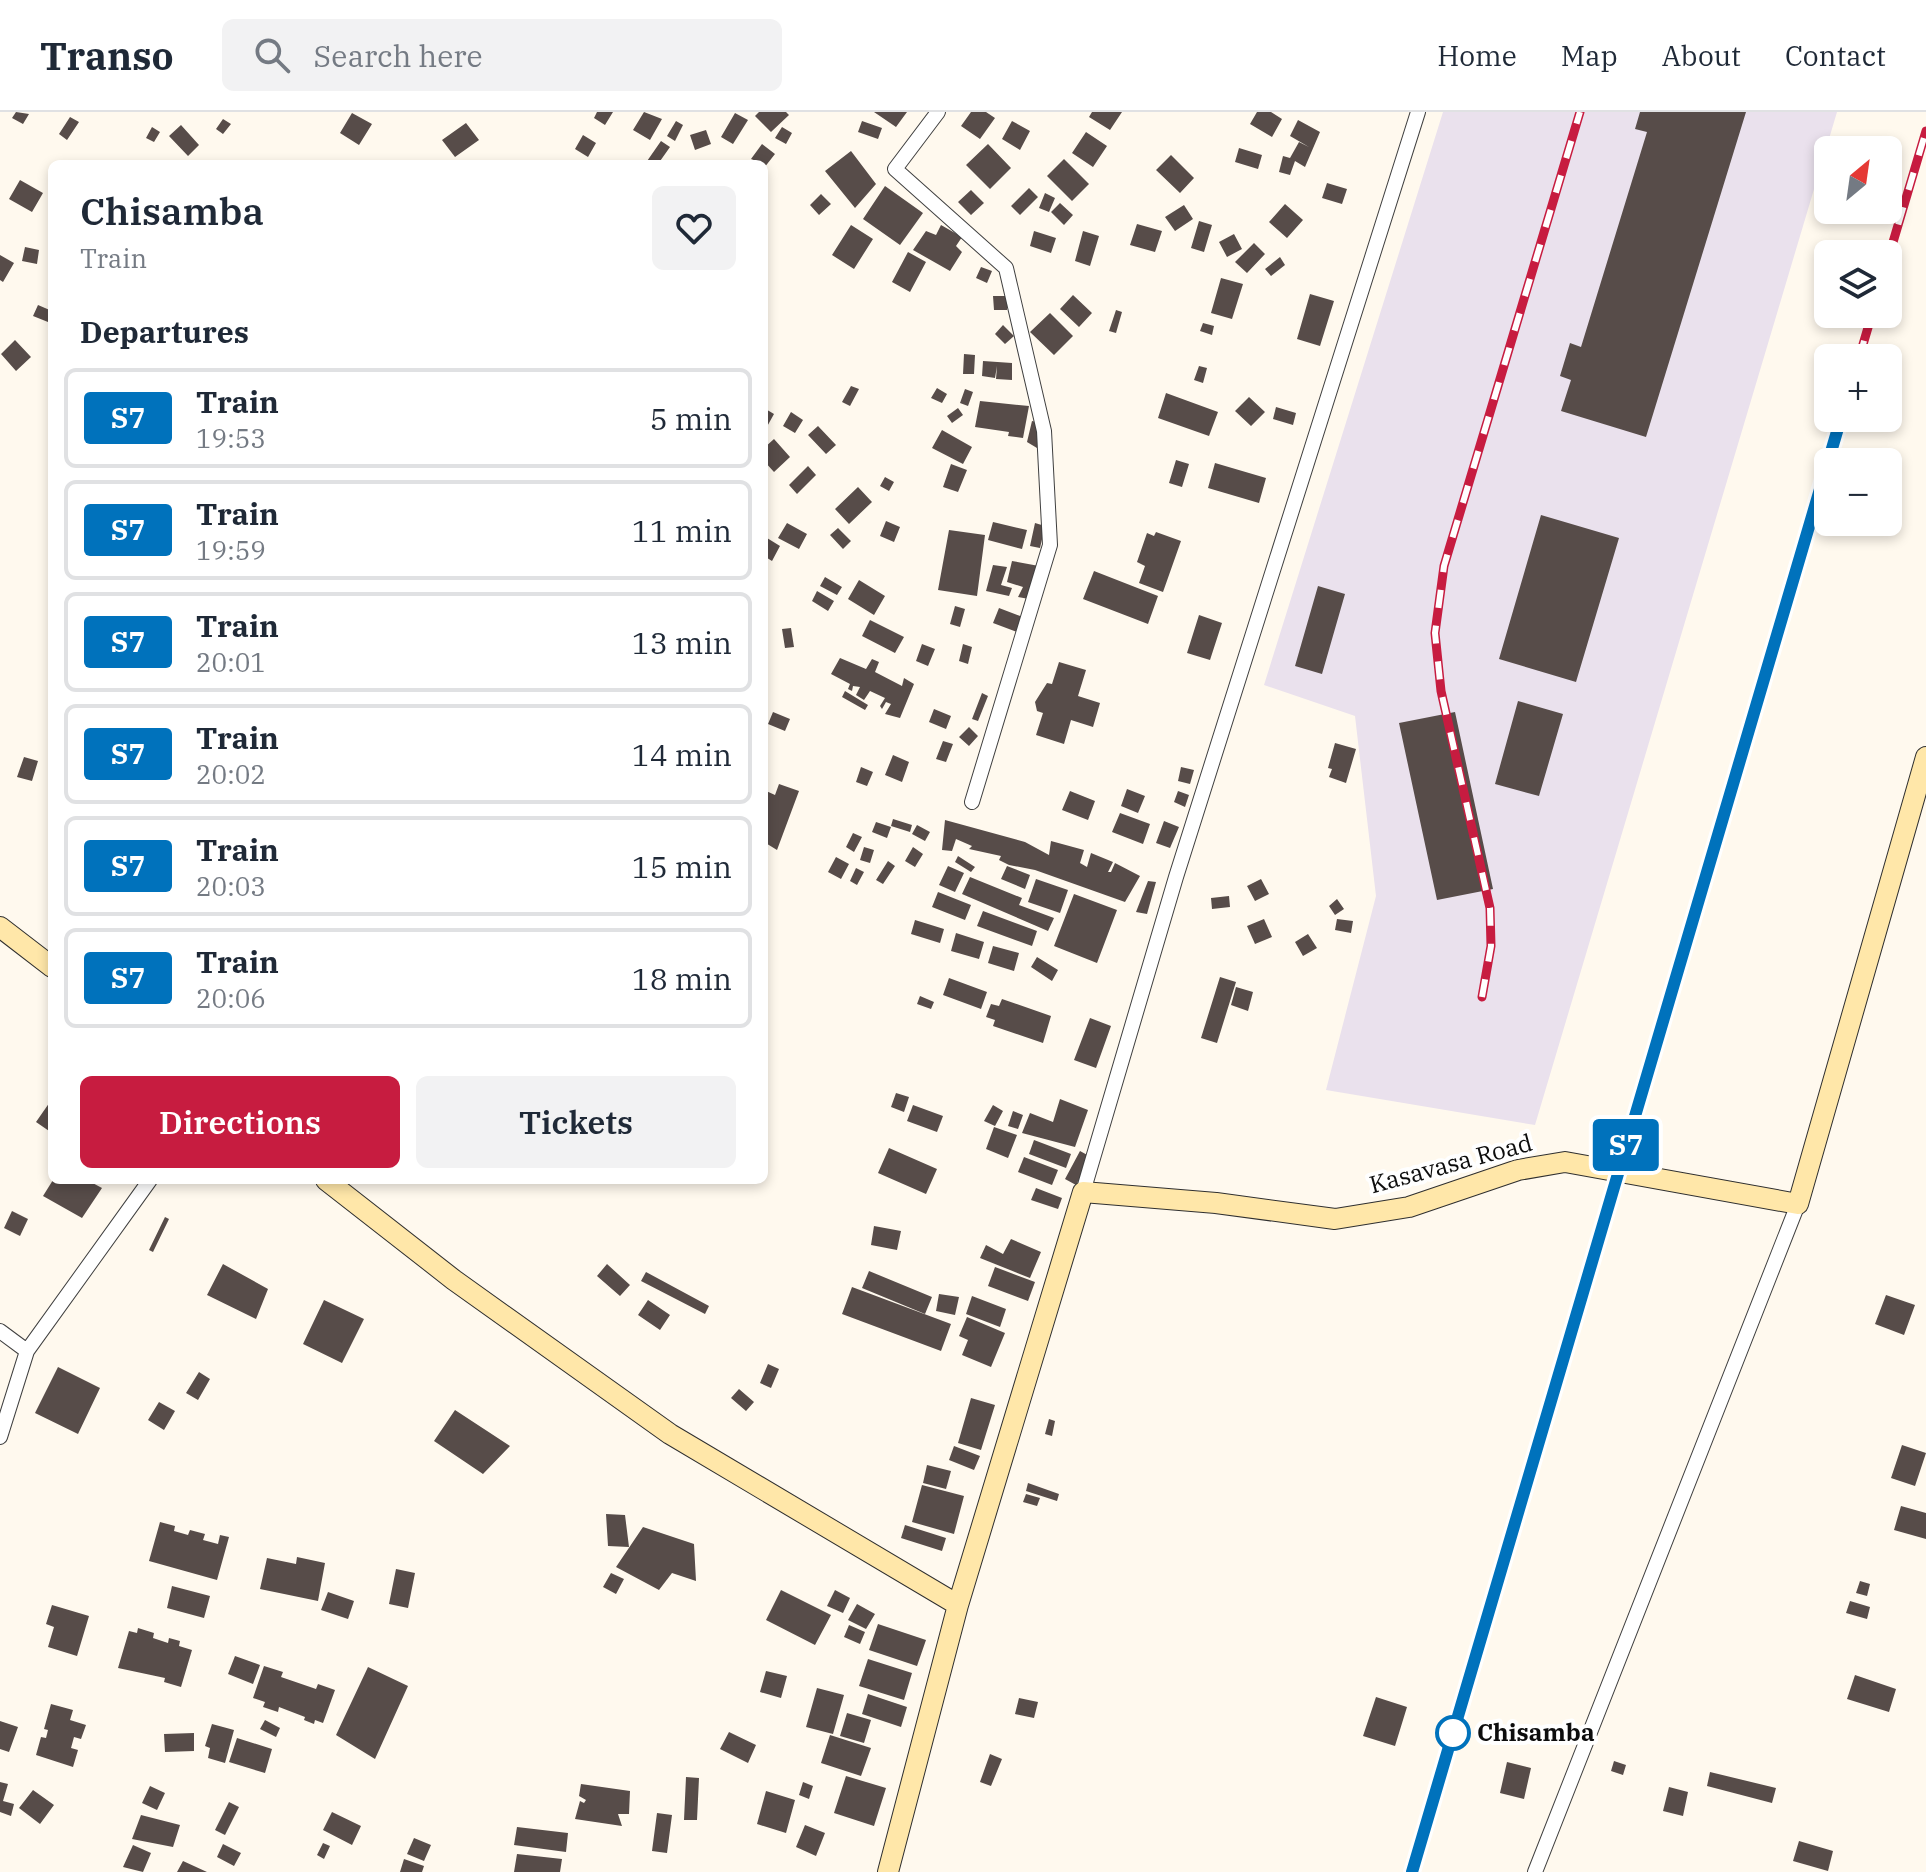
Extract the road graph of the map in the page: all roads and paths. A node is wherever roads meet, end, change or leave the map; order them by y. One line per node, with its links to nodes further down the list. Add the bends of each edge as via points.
1 (938, 112): 4 (street, via 895,169 1006,268 1044,431 1050,545)
2 (1418, 112): 9 (street, via 1176,877)
3 (1926, 757): 10 (street)
4 (972, 802)
5 (0, 927): 6 (street)
6 (48, 964)
7 (147, 1184): 12 (street)
8 (331, 1184): 14 (street, via 454,1280 670,1434)
9 (1083, 1192): 10 (street, Kasavasa Road, via 1335,1219 1409,1207 1518,1170 1565,1162); 14 (street)
10 (1798, 1204): 16 (street)
11 (0, 1331): 12 (street)
12 (27, 1351): 13 (street)
13 (0, 1437)
14 (958, 1605): 15 (street)
15 (888, 1872)
16 (1535, 1872)

